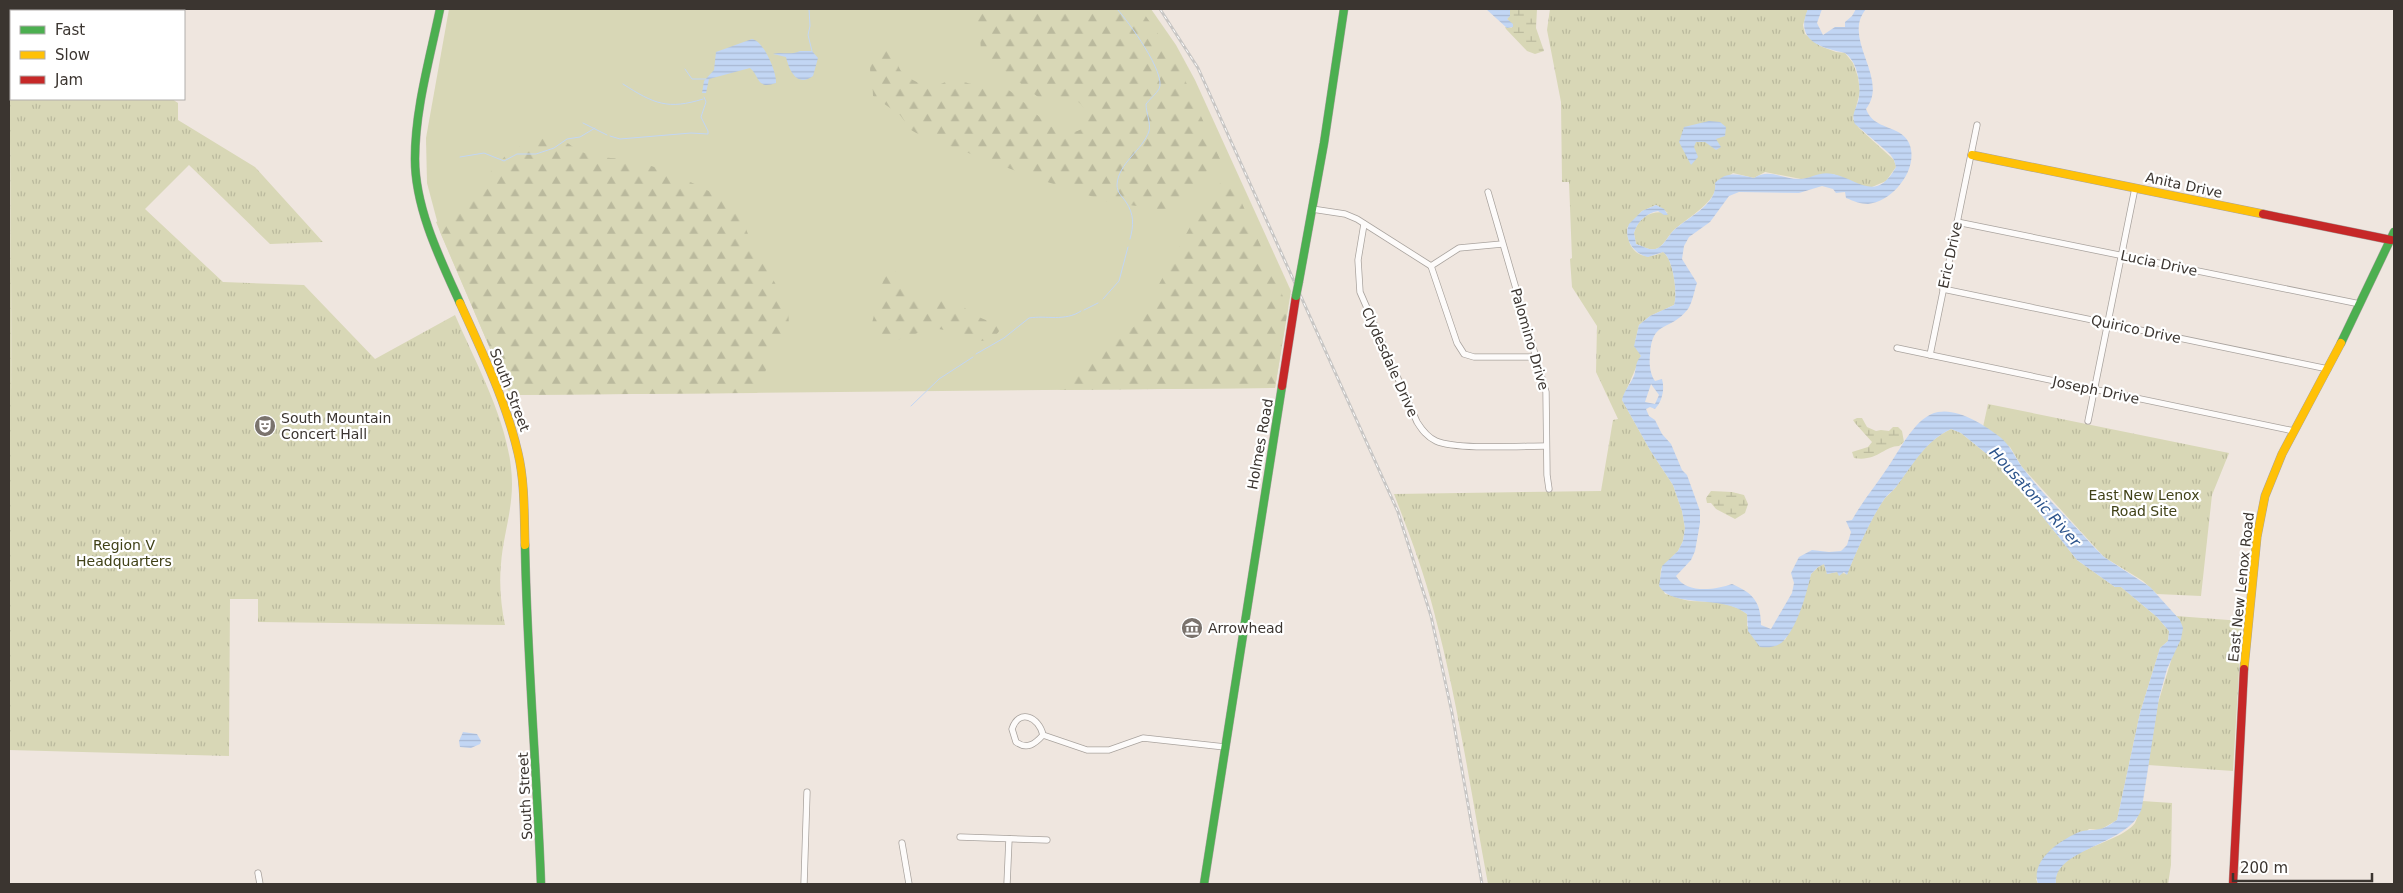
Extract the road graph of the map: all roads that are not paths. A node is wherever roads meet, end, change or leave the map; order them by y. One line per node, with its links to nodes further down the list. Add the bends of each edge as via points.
1 (440, 9): 36 (main road, South Street, via 418,120 415,160 424,214 506,408 520,456 527,643)
2 (1344, 9): 7 (main road, Holmes Road)
3 (1977, 125): 4 (street, Eric Drive)
4 (1972, 155): 5 (main road, Anita Drive); 8 (street, Eric Drive)
5 (2135, 188): 11 (main road, Anita Drive); 13 (street)
6 (1488, 192): 12 (street, Palomino Drive)
7 (1312, 209): 9 (street, via 1345,214); 28 (main road, Holmes Road, bridge)
8 (1957, 222): 13 (street, Lucia Drive); 15 (street, Eric Drive)
9 (1364, 224): 14 (street); 25 (street, Clydesdale Drive, via 1358,260 1360,292 1422,430 1433,440 1450,445)
10 (2394, 232): 11 (main road, East New Lenox Road)
11 (2391, 240): 16 (main road, East New Lenox Road)
12 (1502, 244): 14 (street, via 1458,248); 20 (street, Palomino Drive)
13 (2122, 256): 16 (street, Lucia Drive); 17 (street)
14 (1431, 266): 20 (street, via 1457,343 1464,354 1470,357)
15 (1943, 289): 17 (street, Quirico Drive); 19 (street, Eric Drive)
16 (2360, 304): 21 (main road, East New Lenox Road)
17 (2107, 322): 21 (street, Quirico Drive); 22 (street)
18 (1897, 348): 19 (street, Joseph Drive)
19 (1930, 355): 22 (street, Joseph Drive)
20 (1536, 357): 25 (street, Palomino Drive, via 1547,398)
21 (2328, 369): 24 (main road, East New Lenox Road)
22 (2093, 389): 23 (street); 24 (street, Joseph Drive)
23 (2088, 421)
24 (2294, 431): 41 (main road, East New Lenox Road, via 2269,483 2258,530 2242,691)
25 (1546, 446): 26 (street, Palomino Drive)
26 (1549, 489)
27 (1043, 735): 27 (street, via 1037,721 1032,718 1021,718 1012,729 1016,742 1023,746 1033,745); 28 (street, via 1087,750 1109,750 1144,738)
28 (1225, 746): 40 (main road, Holmes Road)
29 (807, 792): 37 (street)
30 (960, 838): 31 (street)
31 (1009, 839): 32 (street); 39 (street)
32 (1047, 840)
33 (902, 843): 38 (street)
34 (258, 873): 35 (street)
35 (260, 884)
36 (542, 884)
37 (804, 884)
38 (909, 884)
39 (1008, 884)
40 (1204, 884)
41 (2233, 884)

